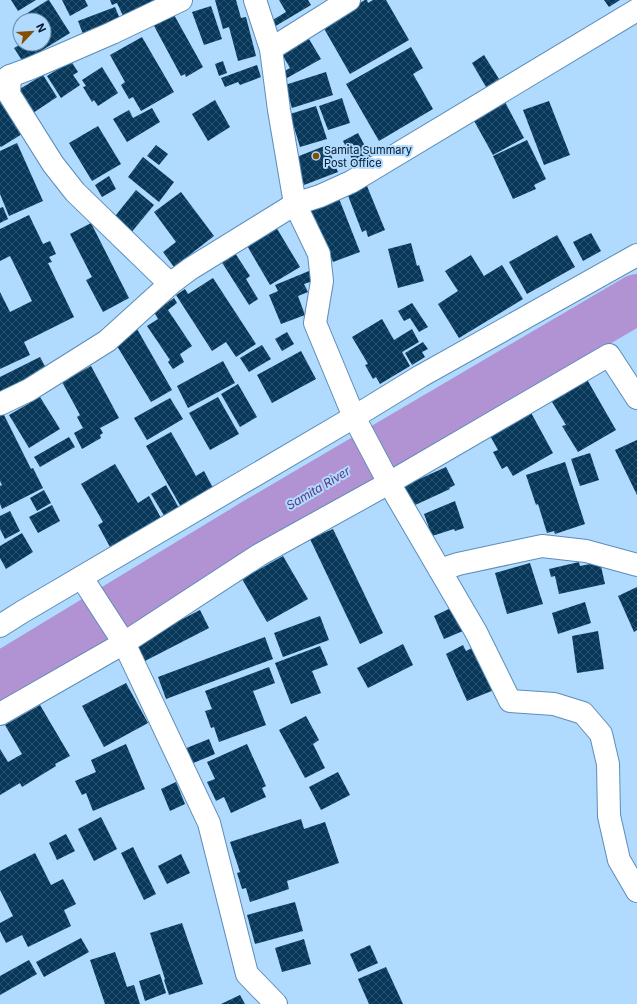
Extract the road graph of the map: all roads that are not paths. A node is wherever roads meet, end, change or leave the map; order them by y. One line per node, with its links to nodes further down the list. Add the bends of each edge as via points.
1 (181, 0): 6 (street)
2 (255, 0): 5 (street)
3 (348, 0): 5 (street)
4 (637, 10): 7 (street, via 351,182)
5 (271, 49): 7 (street)
6 (5, 79): 9 (street, via 9,94 53,164 75,192)
7 (295, 204): 9 (street); 12 (street, via 319,254 322,281 315,322)
8 (637, 255): 12 (street, via 421,376)
9 (170, 284): 11 (street, via 107,341 29,390)
10 (637, 398): 13 (street, via 609,355)
11 (0, 404)
12 (357, 421): 13 (street); 16 (street)
13 (388, 480): 15 (street); 18 (street, via 258,555)
14 (637, 565): 15 (street, via 586,551 542,546)
15 (440, 570): 20 (street, via 476,632 510,701 554,704 583,713 601,734 608,764 609,816 617,853)
16 (86, 583): 17 (street, via 22,612); 18 (street)
17 (0, 626)
18 (122, 640): 19 (street); 21 (street, via 209,824 248,974)
19 (0, 714)
20 (637, 891)
21 (276, 1004)

